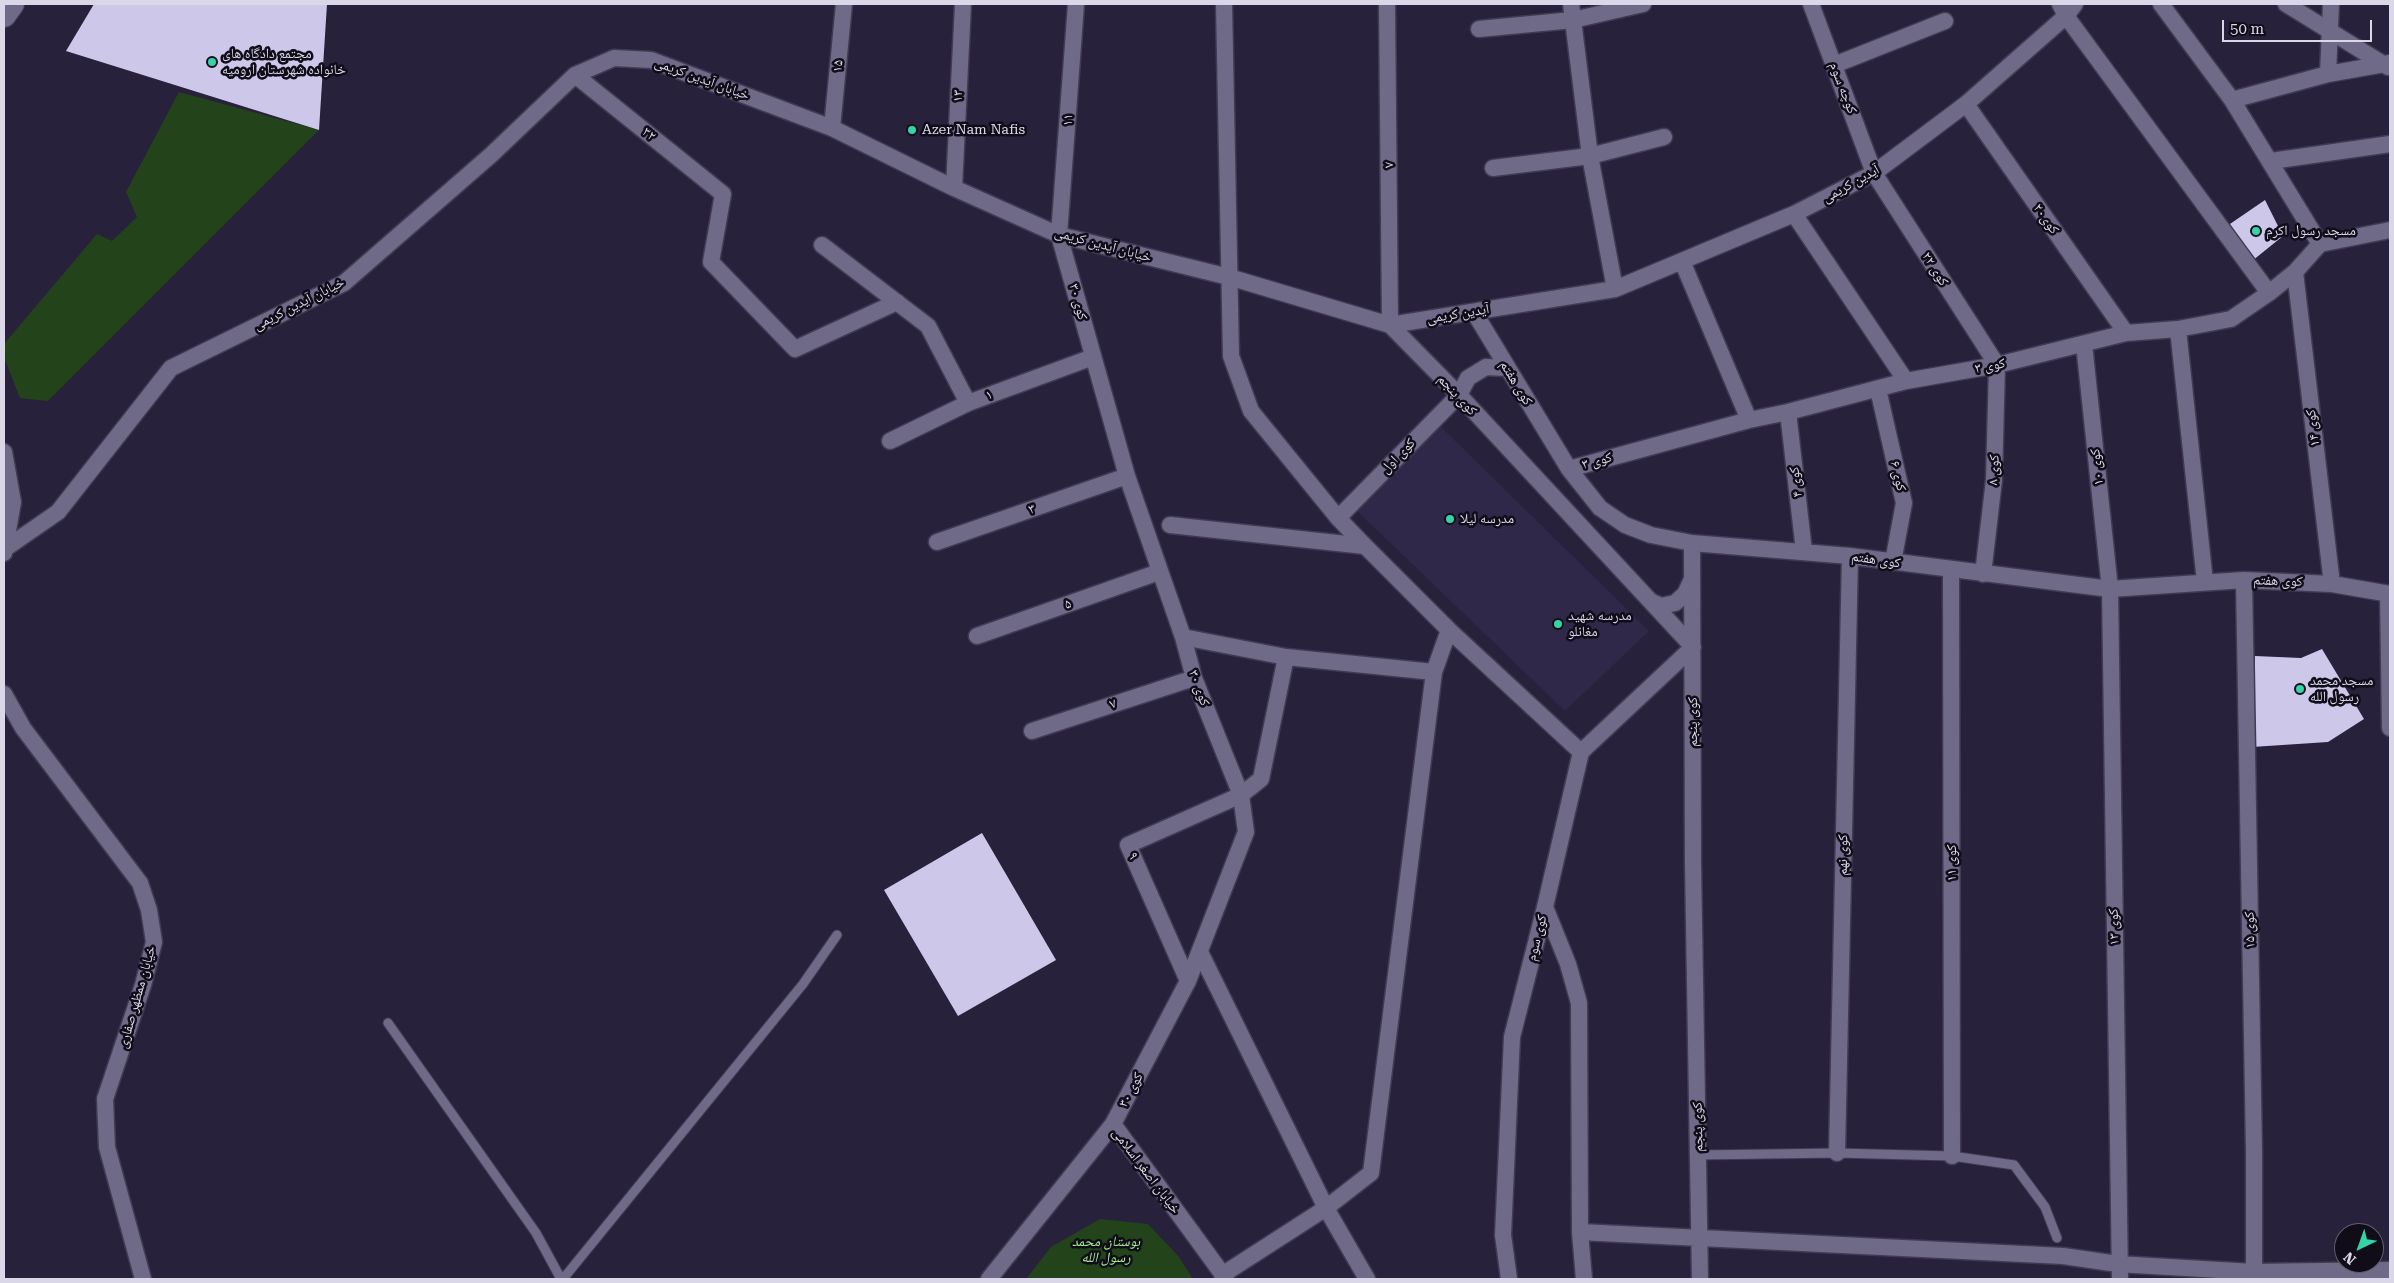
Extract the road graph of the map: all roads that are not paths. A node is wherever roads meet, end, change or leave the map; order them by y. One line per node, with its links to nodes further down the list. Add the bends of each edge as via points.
1 (12, 4): 14 (main road)
2 (844, 4): 24 (street, ۱۵)
3 (963, 4): 31 (street, ۱۳)
4 (1076, 4): 34 (street, ۱۱)
5 (1224, 4): 39 (street)
6 (1387, 4): 44 (street, ۷)
7 (1643, 4): 13 (street)
8 (1811, 4): 18 (street, کوچه سوم)
9 (2161, 4): 22 (street)
10 (2286, 4): 19 (street)
11 (2331, 4): 20 (street)
12 (2067, 8): 23 (street, آیدین کریمی); 41 (street)
13 (1572, 12): 16 (street); 27 (street)
14 (4, 15)
15 (1945, 21): 18 (street)
16 (1479, 29)
17 (2390, 63): 20 (street)
18 (1834, 65): 30 (street, کوچه سوم)
19 (2390, 68)
20 (2328, 74): 22 (street)
21 (575, 75): 24 (street, خیابان آیدین کریمی, via 614,58 652,60); 42 (street, ۳۲, via 723,194 711,262 795,349); 67 (street, خیابان آیدین کریمی, via 344,283 171,368 58,512)
22 (2232, 100): 28 (street)
23 (1966, 104): 30 (street, آیدین کریمی); 46 (street, کوی۲۰)
24 (832, 128): 31 (street, خیابان آیدین کریمی)
25 (1664, 137): 27 (street)
26 (2390, 144): 28 (street)
27 (1590, 156): 29 (street); 40 (street)
28 (2270, 161): 35 (street)
29 (1493, 168)
30 (1874, 173): 32 (street, آیدین کریمی); 49 (street, کوی ۲۲)
31 (954, 188): 34 (street, خیابان آیدین کریمی)
32 (1794, 214): 37 (street, آیدین کریمی); 51 (street)
33 (2390, 230): 35 (street)
34 (1060, 235): 39 (street, خیابان آیدین کریمی); 48 (street, کوی ۳۰)
35 (2320, 244): 38 (street, کوی ۳)
36 (822, 245): 42 (street)
37 (1682, 261): 40 (street, آیدین کریمی); 56 (street)
38 (2295, 272): 41 (street, کوی ۳); 76 (street, کوی ۱۴)
39 (1229, 277): 44 (street, خیابان آیدین کریمی); 61 (street, via 1231,356 1251,412)
40 (1615, 289): 43 (street, آیدین کریمی)
41 (2269, 293): 45 (street, کوی ۳, via 2231,319)
42 (897, 302): 54 (street, via 928,326)
43 (1474, 312): 44 (street, آیدین کریمی); 50 (street, کوی هفتم)
44 (1390, 325): 53 (street, کوی پنجم)
45 (2178, 329): 46 (street, کوی ۳); 75 (street)
46 (2126, 333): 47 (street, کوی ۳)
47 (2084, 344): 49 (street, کوی ۳); 77 (street, کوی ۱۰)
48 (1093, 357): 54 (street, ۱); 60 (street, کوی ۳۰)
49 (1997, 365): 51 (street, کوی ۳); 72 (street, کوی ۸, via 1994,480)
50 (1507, 368): 53 (street, کوی اول, via 1497,366 1476,371); 59 (street, کوی هفتم)
51 (1906, 381): 52 (street, کوی ۳)
52 (1878, 389): 55 (street, کوی ۳); 69 (street, کوی ۶, via 1904,503)
53 (1459, 395): 61 (street, کوی اول); 79 (street, کوی پنجم)
54 (968, 402): 57 (street, ۱)
55 (1788, 412): 56 (street, کوی ۳); 66 (street, کوی ۴)
56 (1749, 420): 59 (street, کوی ۳)
57 (890, 441)
58 (4, 452): 67 (street, via 13,502)
59 (1569, 469): 64 (street, کوی هفتم, via 1600,508 1625,525 1650,535)
60 (1127, 476): 63 (street, ۳); 71 (street, کوی ۳۰)
61 (1338, 518): 65 (street)
62 (1170, 525): 65 (street)
63 (937, 542)
64 (1692, 543): 66 (street, کوی هفتم); 74 (street)
65 (1365, 546): 80 (street)
66 (1804, 551): 68 (street, کوی هفتم)
67 (5, 552)
68 (1850, 556): 69 (street, کوی هفتم); 98 (street, کوی نهم)
69 (1893, 562): 70 (street, کوی هفتم)
70 (1951, 570): 72 (street, کوی هفتم); 100 (street, کوی ۱۱)
71 (1159, 572): 81 (street, ۵); 82 (street, کوی ۳۰)
72 (1983, 574): 77 (street, کوی هفتم)
73 (2244, 580): 75 (street, کوی هفتم); 76 (street, کوی هفتم); 107 (street, کوی ۱۵, via 2254,1152)
74 (1691, 581): 79 (street, via 1685,594 1675,603 1661,606); 83 (street)
75 (2205, 582): 77 (street, کوی هفتم)
76 (2332, 584): 78 (street, کوی هفتم)
77 (2110, 589): 106 (street, کوی ۱۳)
78 (2389, 594): 88 (street)
79 (1650, 601): 83 (street, کوی پنجم)
80 (1449, 630): 85 (street); 90 (street)
81 (977, 636)
82 (1183, 637): 84 (street); 86 (street, کوی ۳۰)
83 (1692, 647): 90 (street); 99 (street, کوی پنجم)
84 (1286, 657): 85 (street); 91 (street, via 1261,779)
85 (1434, 672): 101 (street, via 1371,1173)
86 (1194, 678): 89 (street, ۷); 91 (street, کوی ۳۰)
87 (4, 694): 109 (street, خیابان ممظهر صفاری, via 23,728 140,883 149,910 154,942 105,1099 107,1147)
88 (2390, 728)
89 (1032, 731)
90 (1581, 752): 92 (street, کوی سوم)
91 (1241, 795): 94 (street, کوی ۳۰, via 1246,832); 95 (street, ۹, via 1128,845)
92 (1545, 907): 102 (street, via 1568,964 1579,1003); 113 (street, کوی سوم, via 1512,1037 1503,1235)
93 (837, 935): 110 (lane, via 803,984)
94 (1200, 952): 95 (street, کوی ۳۰); 101 (street)
95 (1188, 980): 97 (street, کوی ۳۰)
96 (388, 1023): 110 (lane, via 536,1233)
97 (1113, 1124): 108 (street, خیابان اصغر اسلامی); 111 (street, خیابان اصغر اسلامی)
98 (1837, 1153): 99 (lane); 100 (lane)
99 (1698, 1154): 104 (street, کوی پنجم)
100 (1952, 1156): 103 (lane, via 2014,1165 2045,1207)
101 (1326, 1208): 108 (street); 112 (street)
102 (1580, 1232): 104 (street); 114 (street)
103 (2057, 1238)
104 (1699, 1239): 106 (street, via 2063,1256); 115 (street, کوی پنجم)
105 (2390, 1270): 107 (street)
106 (2119, 1272): 107 (street)
107 (2253, 1276)
108 (1224, 1277)
109 (143, 1279)
110 (562, 1279)
111 (989, 1279)
112 (1367, 1279)
113 (1509, 1279)
114 (1584, 1279)
115 (1700, 1279)

